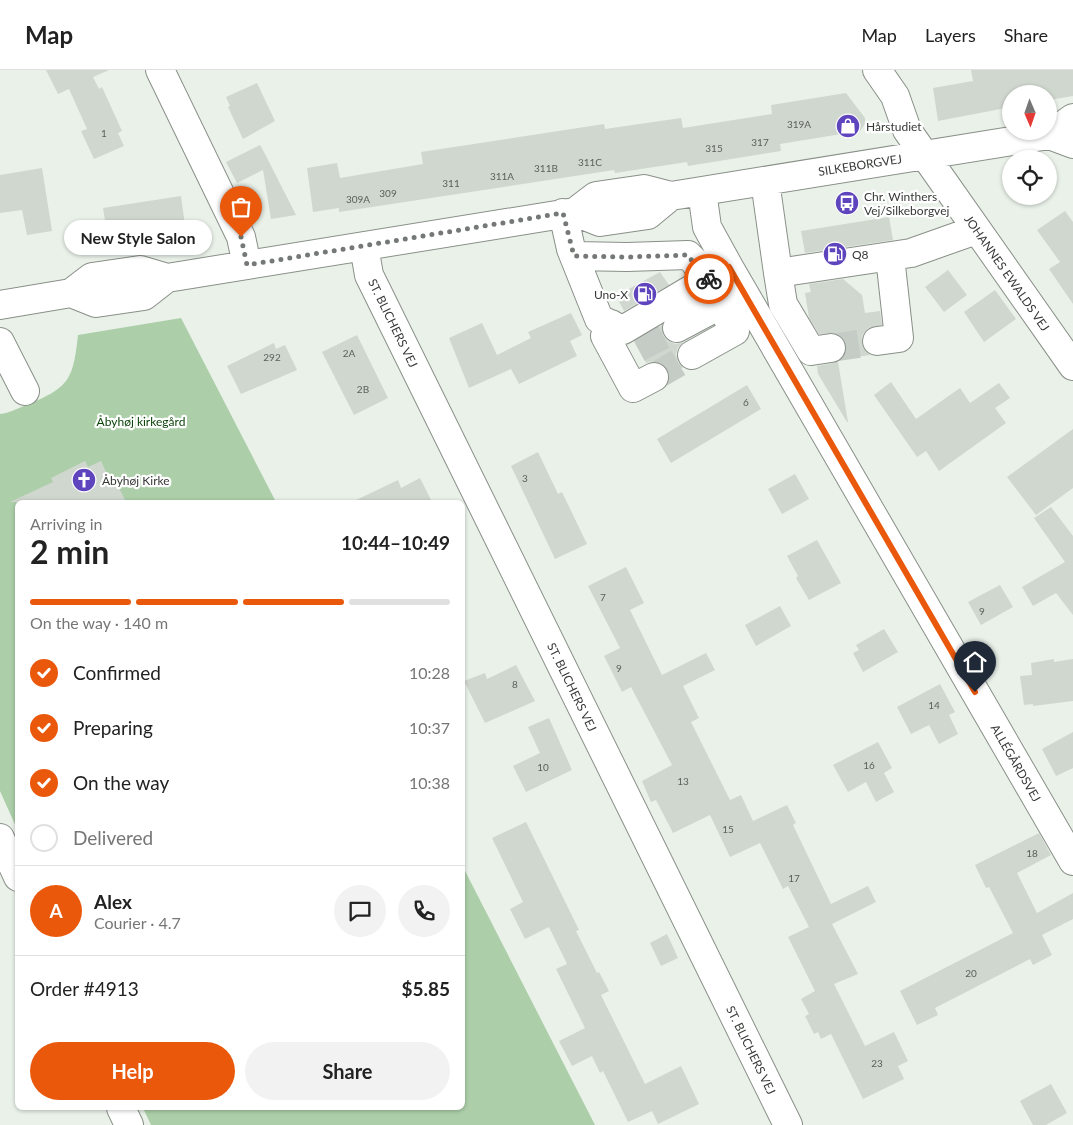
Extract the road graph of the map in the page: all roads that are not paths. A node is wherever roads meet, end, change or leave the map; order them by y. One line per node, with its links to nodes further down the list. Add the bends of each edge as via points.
1 (160, 70): 13 (street, via 241,237)
2 (877, 70): 5 (street, JOHANNES EWALDS VEJ, via 895,96 907,130)
3 (1073, 118): 4 (street, SILKEBORGVEJ)
4 (1061, 139): 5 (street, SILKEBORGVEJ)
5 (924, 155): 6 (street, SILKEBORGVEJ); 9 (street, JOHANNES EWALDS VEJ)
6 (765, 181): 7 (street, SILKEBORGVEJ); 14 (street)
7 (702, 191): 8 (street, SILKEBORGVEJ, via 671,196 648,214 600,222); 15 (street, ALLÉGÅRDSVEJ)
8 (569, 213): 10 (street); 11 (street)
9 (976, 230): 12 (street, via 911,253); 24 (street, JOHANNES EWALDS VEJ)
10 (364, 246): 13 (street); 32 (street, ST. BLICHERS VEJ, via 369,275)
11 (574, 256): 15 (street, via 688,255); 18 (street, via 599,319)
12 (890, 256): 14 (street); 20 (street, via 899,338)
13 (247, 265): 16 (street, via 167,278 144,296 96,303 71,293)
14 (778, 273): 22 (street, via 784,304 811,351)
15 (718, 274): 17 (street); 18 (street, via 623,330); 28 (street, ALLÉGÅRDSVEJ)
16 (0, 305)
17 (720, 305): 19 (street); 23 (street, via 735,331)
18 (611, 324): 25 (street, via 605,336 628,354 634,388)
19 (677, 328)
20 (877, 341)
21 (0, 342): 26 (street)
22 (831, 348)
23 (692, 355)
24 (1073, 366)
25 (654, 377)
26 (25, 391)
27 (0, 838): 29 (street)
28 (1073, 861)
29 (15, 870)
30 (122, 1110): 31 (street)
31 (129, 1125)
32 (788, 1125)

